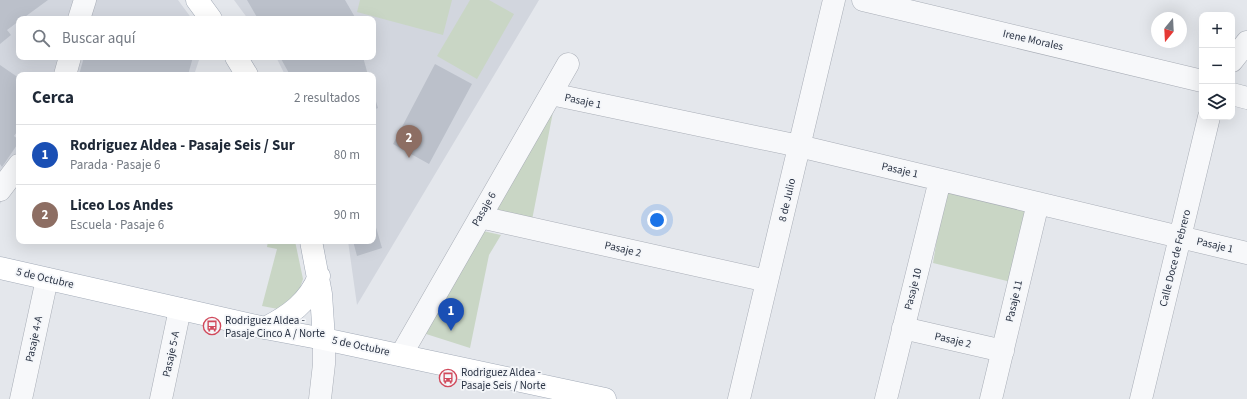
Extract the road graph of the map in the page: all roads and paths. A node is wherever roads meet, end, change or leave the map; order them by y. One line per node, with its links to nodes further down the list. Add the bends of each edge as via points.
1 (85, 0): 5 (street)
2 (197, 0): 6 (main road)
3 (834, 0): 19 (street, 8 de Julio)
4 (863, 0): 14 (street, Irene Morales)
5 (81, 16)
6 (209, 16)
7 (1247, 42): 8 (street)
8 (1235, 57)
9 (69, 60): 12 (street)
10 (238, 60): 13 (main road)
11 (568, 64): 15 (street, Pasaje 6)
12 (66, 72)
13 (245, 72)
14 (1199, 80)
15 (551, 94): 19 (street, Pasaje 1); 24 (street, Pasaje 6)
16 (1235, 95): 17 (street)
17 (1247, 98)
18 (1208, 120): 25 (street, Calle Doce de Febrero)
19 (799, 146): 21 (street, Pasaje 1); 31 (street, 8 de Julio)
20 (16, 169): 22 (street)
21 (940, 180): 23 (street, Pasaje 1); 34 (street, Pasaje 10)
22 (0, 190)
23 (1038, 203): 25 (street, Pasaje 1); 36 (street, Pasaje 11)
24 (480, 217): 31 (street, Pasaje 2); 37 (street, Pasaje 6)
25 (1180, 237): 27 (street, Pasaje 1); 45 (street, Calle Doce de Febrero)
26 (312, 244): 29 (main road)
27 (1247, 253)
28 (0, 268): 30 (main road, 5 de Octubre)
29 (319, 276): 33 (main road, via 311,293 298,308); 35 (main road)
30 (47, 278): 32 (main road, 5 de Octubre); 39 (street, Pasaje 4-A)
31 (767, 282): 42 (street, 8 de Julio)
32 (180, 308): 33 (main road, 5 de Octubre); 40 (street, Pasaje 5-A)
33 (264, 328): 35 (main road, 5 de Octubre)
34 (904, 328): 36 (street, Pasaje 2); 43 (street, Pasaje 10)
35 (324, 338): 37 (main road, 5 de Octubre); 41 (street)
36 (1002, 351): 44 (street, Pasaje 11)
37 (402, 355): 38 (main road, 5 de Octubre)
38 (593, 398)
39 (21, 399)
40 (161, 399)
41 (320, 399)
42 (739, 399)
43 (886, 399)
44 (991, 399)
45 (1141, 399)

